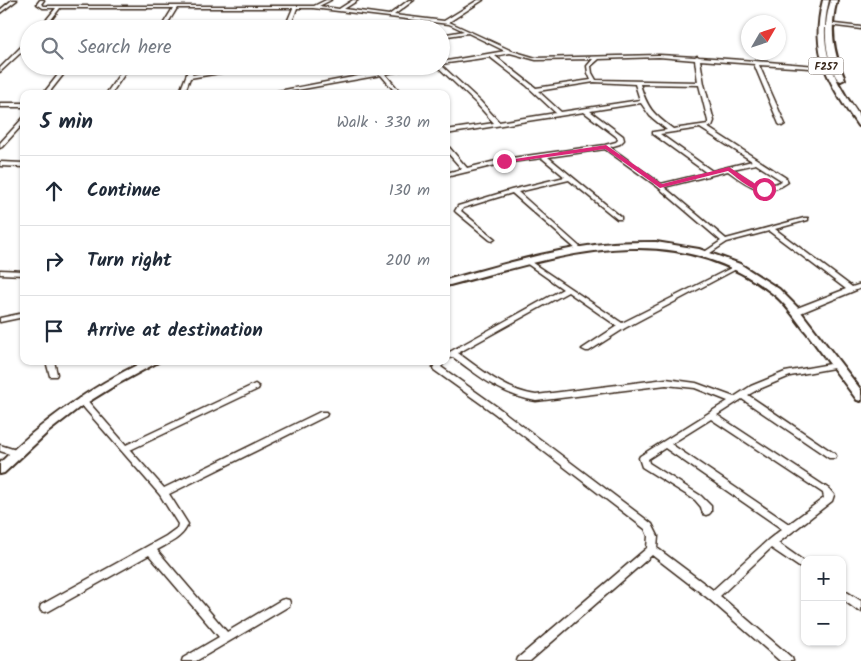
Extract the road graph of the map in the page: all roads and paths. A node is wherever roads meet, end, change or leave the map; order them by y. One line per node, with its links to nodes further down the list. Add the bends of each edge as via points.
1 (15, 0): 16 (street)
2 (42, 0): 10 (street, via 39,4 43,7)
3 (171, 0): 11 (street)
4 (329, 0): 14 (street)
5 (356, 0): 15 (street)
6 (412, 0): 17 (street)
7 (480, 0): 22 (street)
8 (826, 0): 35 (main road, F257, via 820,27 821,50)
9 (834, 0): 24 (main road, F257)
10 (59, 7): 11 (street); 18 (street)
11 (165, 8): 12 (street)
12 (175, 8): 13 (street); 19 (street)
13 (295, 8): 14 (street); 20 (street)
14 (313, 8): 15 (street)
15 (340, 10): 17 (street)
16 (0, 12)
17 (391, 15): 21 (street)
18 (49, 20)
19 (168, 20)
20 (290, 20)
21 (430, 20)
22 (448, 20)
23 (450, 24): 26 (street)
24 (828, 24): 25 (street); 57 (main road, F257, via 835,66)
25 (861, 28)
26 (469, 32): 27 (street); 29 (street)
27 (450, 35)
28 (20, 51): 36 (street)
29 (510, 52): 30 (street); 31 (street, via 536,59)
30 (491, 55): 33 (street); 52 (street)
31 (598, 57): 32 (street); 44 (street, via 589,66)
32 (697, 57): 34 (street); 46 (street)
33 (450, 62)
34 (755, 62): 35 (street); 61 (street)
35 (827, 68): 62 (main road, F257)
36 (0, 71)
37 (61, 75): 47 (street)
38 (122, 75): 48 (street)
39 (201, 75): 43 (street)
40 (372, 75): 50 (street)
41 (384, 75): 51 (street)
42 (449, 75): 60 (street)
43 (188, 77): 49 (street)
44 (594, 81): 45 (street); 52 (street)
45 (637, 82): 46 (street); 53 (street)
46 (701, 84): 63 (street, via 711,121 710,125)
47 (48, 90)
48 (111, 90)
49 (183, 90)
50 (293, 90)
51 (397, 90)
52 (534, 90): 58 (street)
53 (642, 101): 56 (street); 64 (street, via 649,114)
54 (0, 105): 55 (street)
55 (20, 105)
56 (585, 110): 58 (street); 67 (street, via 620,136 618,143)
57 (861, 112)
58 (560, 114): 60 (street)
59 (20, 124): 66 (street)
60 (498, 124): 65 (street)
61 (782, 124)
62 (861, 124)
63 (700, 126): 64 (street); 70 (street)
64 (671, 130): 75 (street, via 658,132 655,136)
65 (450, 131)
66 (0, 146)
67 (606, 147): 69 (street); 78 (street)
68 (450, 152): 74 (street)
69 (542, 156): 74 (street); 77 (street)
70 (756, 162): 73 (street); 73 (street, via 785,182 758,189)
71 (0, 164): 72 (street)
72 (20, 165)
73 (729, 169): 75 (street)
74 (466, 170): 76 (street)
75 (711, 173): 78 (street)
76 (450, 174)
77 (569, 178): 79 (street); 80 (street)
78 (660, 186): 84 (street)
79 (513, 191): 83 (street, via 460,207 458,211); 85 (street)
80 (618, 218)
81 (806, 219): 82 (street)
82 (771, 229): 84 (street); 94 (street)
83 (492, 239)
84 (726, 241): 86 (street)
85 (579, 249): 86 (street, via 636,243 673,246); 87 (street)
86 (705, 254): 88 (street)
87 (528, 262): 91 (street); 93 (street)
88 (738, 267): 95 (street, via 777,292); 98 (street)
89 (0, 272): 90 (street)
90 (20, 273)
91 (450, 282)
92 (861, 286): 94 (street)
93 (568, 289): 98 (street); 100 (street)
94 (852, 290): 95 (street)
95 (796, 312): 104 (street)
96 (20, 316): 97 (street)
97 (0, 320)
98 (622, 326): 99 (street)
99 (586, 349)
100 (450, 355): 110 (street, via 512,394 524,397 666,382 696,386)
101 (51, 365): 105 (street)
102 (146, 365): 109 (street)
103 (438, 365): 124 (street, via 437,368 649,527 653,536)
104 (836, 365): 107 (street, via 788,374); 108 (street)
105 (53, 374)
106 (255, 387): 115 (street)
107 (742, 395): 110 (street); 117 (street)
108 (861, 397)
109 (82, 400): 115 (street); 116 (street, via 44,427)
110 (734, 400): 112 (street)
111 (323, 414): 119 (street)
112 (710, 415): 113 (street); 121 (street, via 829,495 829,499)
113 (665, 444): 120 (street, via 642,461 698,498 706,506); 121 (street)
114 (0, 448): 116 (street)
115 (125, 449): 119 (street)
116 (16, 453): 118 (street)
117 (832, 456)
118 (0, 470)
119 (162, 493): 123 (street, via 183,524 181,530)
120 (706, 512)
121 (789, 529): 122 (street)
122 (771, 543): 125 (street); 126 (street)
123 (150, 549): 130 (street); 131 (street)
124 (652, 550): 126 (street); 133 (street)
125 (801, 564)
126 (713, 596): 134 (street)
127 (846, 596): 129 (street)
128 (285, 603): 131 (street)
129 (861, 607)
130 (45, 608)
131 (225, 637): 132 (street)
132 (187, 661)
133 (522, 661)
134 (788, 661)

